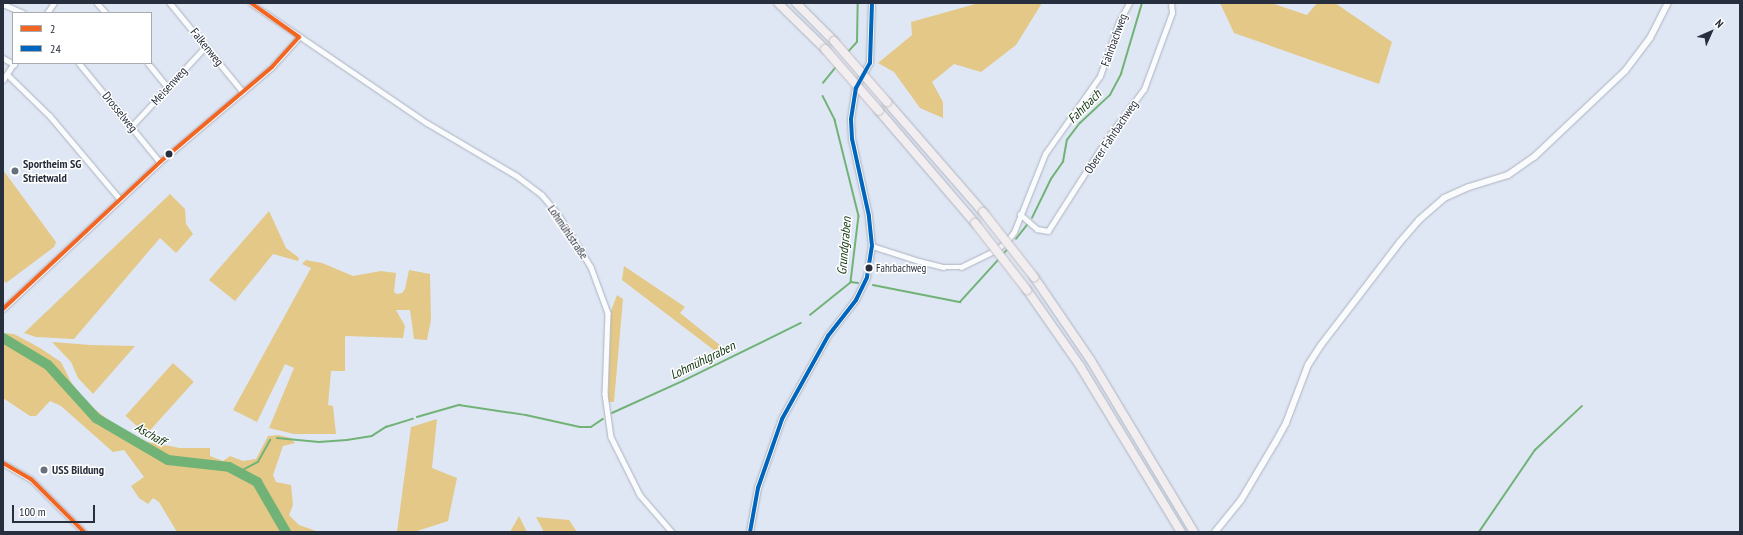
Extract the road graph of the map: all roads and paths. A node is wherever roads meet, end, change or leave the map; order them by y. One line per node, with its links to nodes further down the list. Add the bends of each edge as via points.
1 (54, 3): 13 (street)
2 (97, 3): 14 (street)
3 (170, 3): 16 (street, Falkenweg)
4 (251, 3): 15 (street, Lohmühlstraße)
5 (778, 3): 35 (highway, bridge, via 826,50 879,111 975,223 1027,290 1080,366)
6 (796, 3): 31 (highway, bridge, via 888,102 983,212 1034,277 1090,359)
7 (872, 3): 28 (main road, via 870,63 856,88 851,119 852,139 869,216)
8 (1129, 3): 27 (street, Fahrbachweg, via 1119,22 1100,76 1045,154)
9 (1668, 3): 36 (main road, via 1650,38 1625,71 1534,158 1508,175 1444,198 1419,220 1400,242 1308,365 1286,423 1275,443 1241,500)
10 (3, 4): 12 (street)
11 (1172, 5): 27 (street, Oberer Fahrbachweg, via 1151,76 1144,89 1108,137 1048,231 1037,229)
12 (21, 12)
13 (48, 12)
14 (105, 12)
15 (299, 37): 23 (street); 33 (street, Lohmühlstraße, via 427,123 517,176 542,195 566,224 591,267 608,313 604,394 611,437 640,495)
16 (206, 46): 22 (street, Meisenweg); 23 (street, Falkenweg)
17 (13, 64): 20 (street)
18 (80, 64): 24 (street, Drosselweg)
19 (149, 64): 22 (street)
20 (8, 74): 21 (street); 26 (street, via 50,116)
21 (3, 80)
22 (168, 88): 24 (street, Meisenweg)
23 (243, 92): 25 (street)
24 (131, 127): 25 (street, Drosselweg)
25 (160, 162): 26 (street)
26 (120, 198): 29 (street)
27 (1020, 214): 28 (street, Fahrbachweg, via 1014,232 1007,241 996,250 961,267 931,264)
28 (872, 246): 34 (main road, via 863,288 828,336 782,420 758,488)
29 (3, 309)
30 (3, 463): 32 (street, via 31,479)
31 (1192, 529)
32 (84, 532)
33 (672, 532)
34 (750, 532)
35 (1181, 532)
36 (1214, 532)

